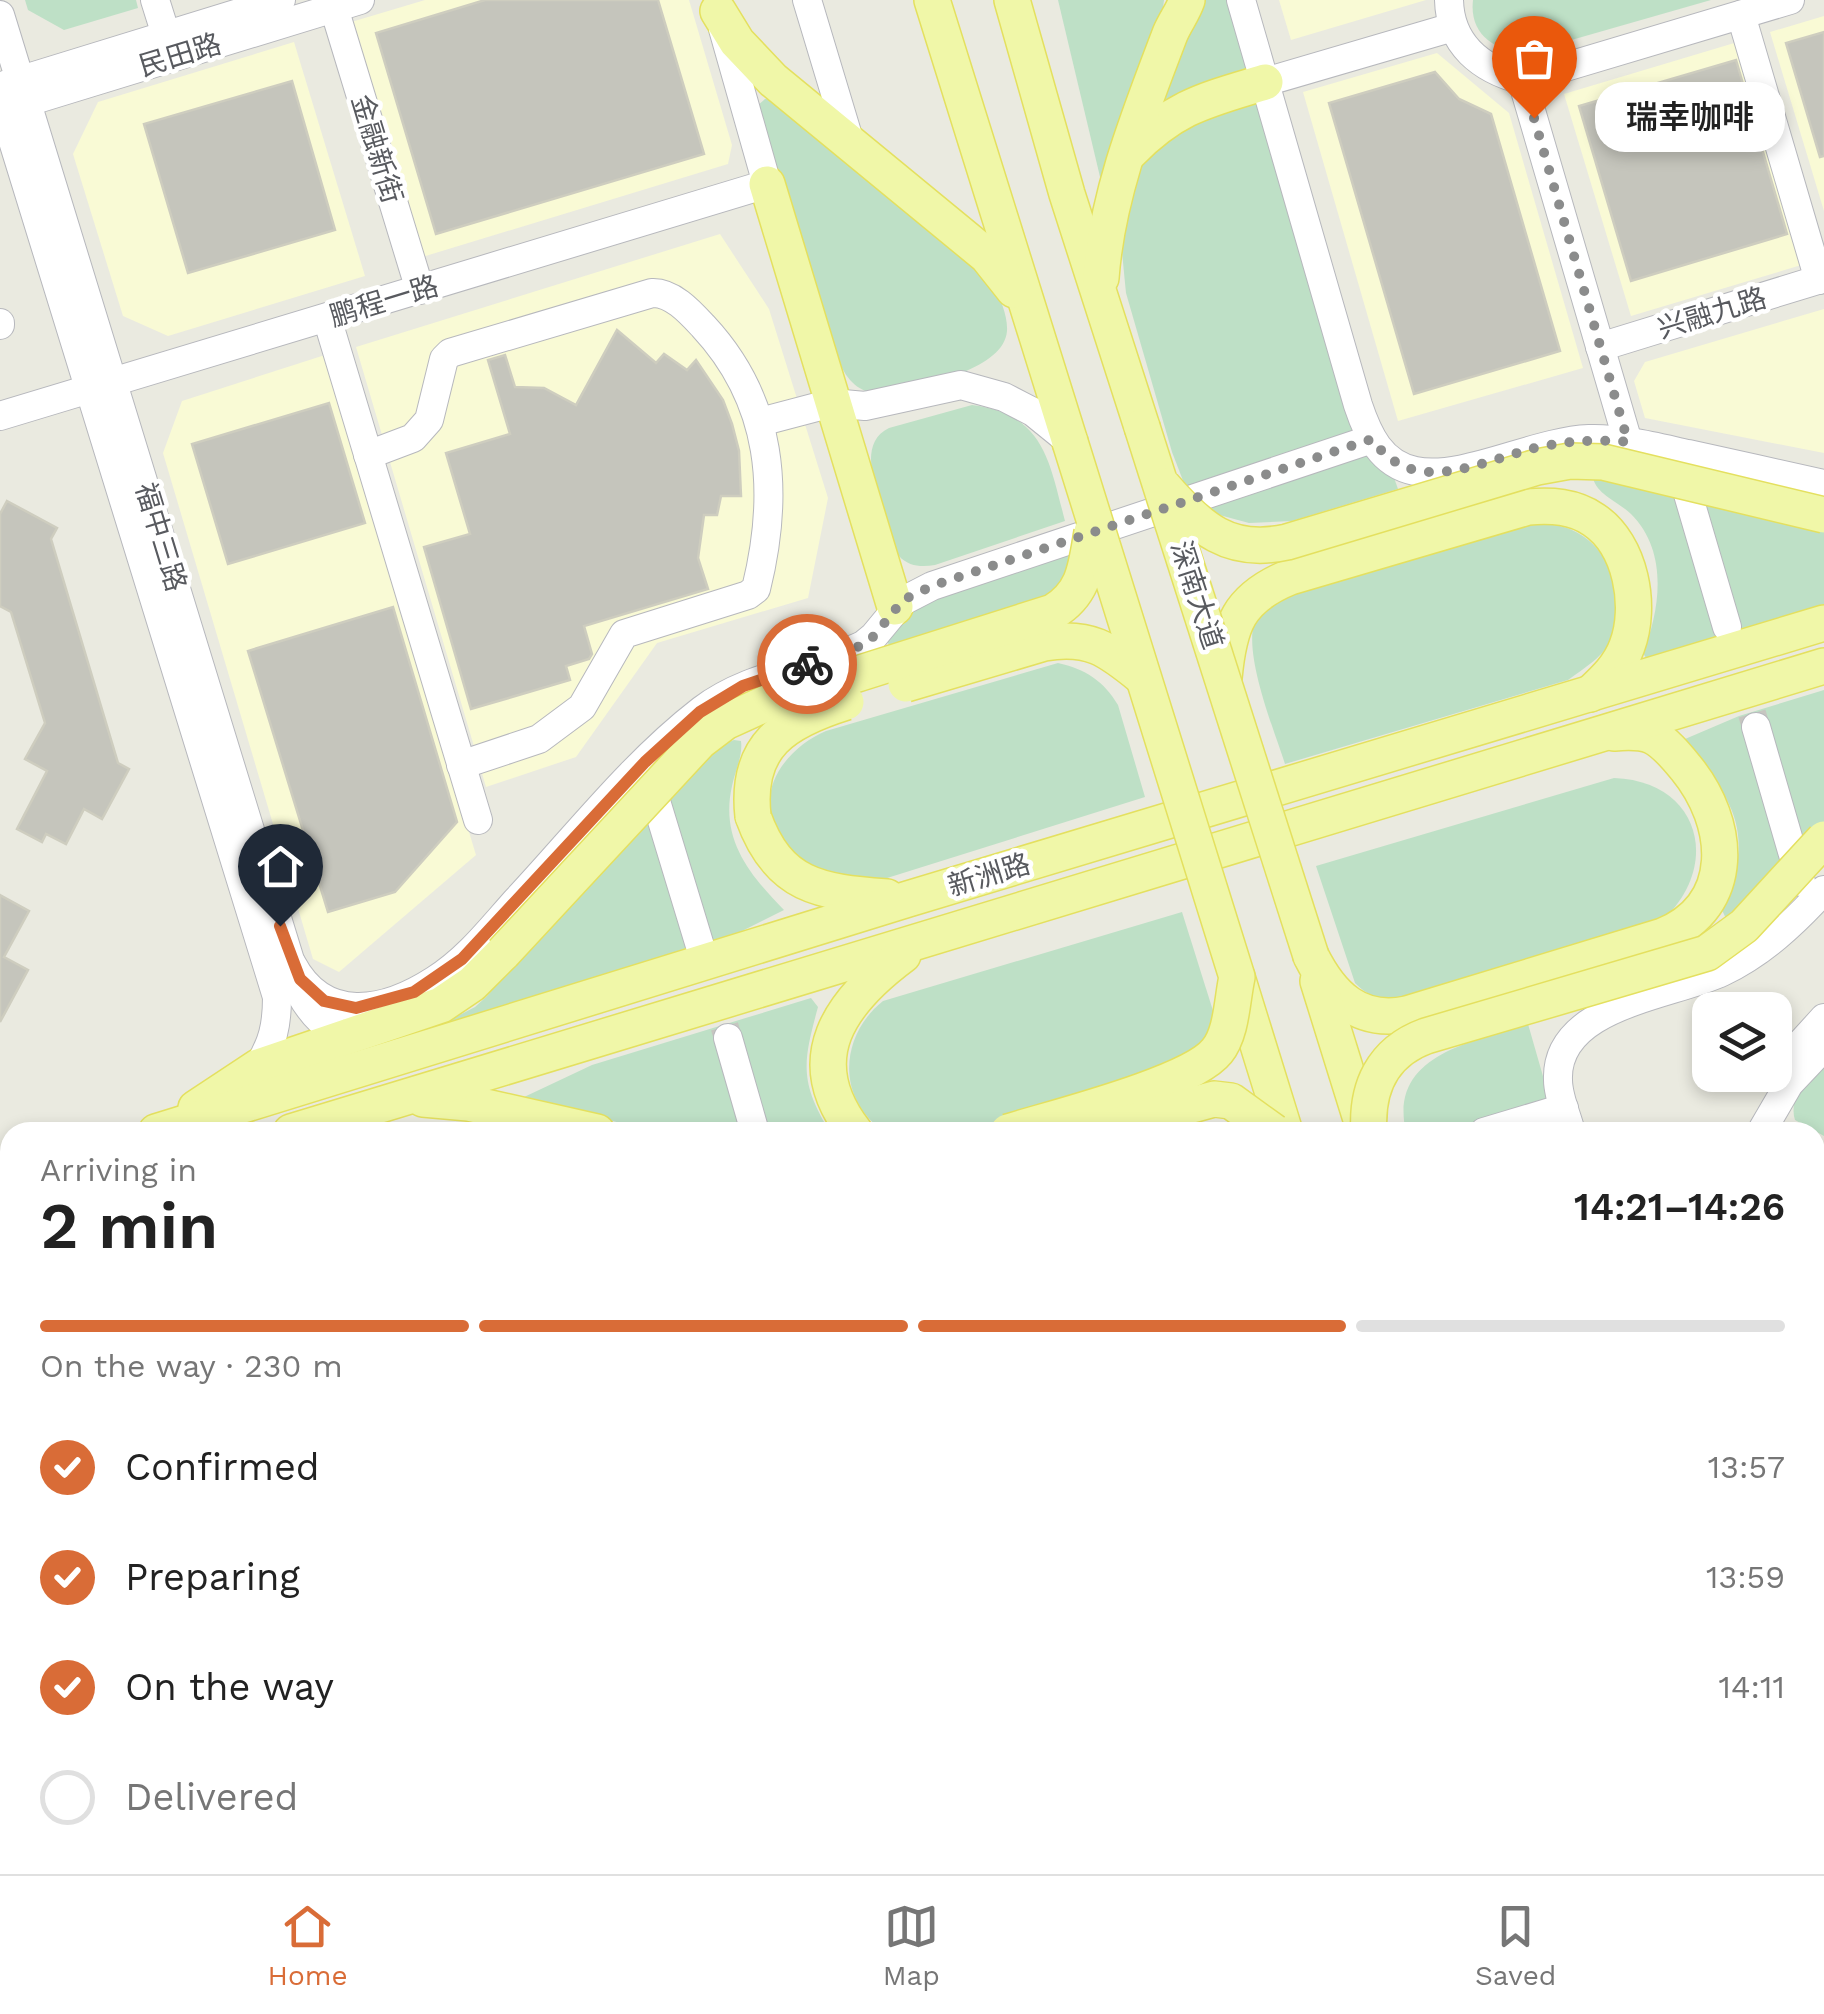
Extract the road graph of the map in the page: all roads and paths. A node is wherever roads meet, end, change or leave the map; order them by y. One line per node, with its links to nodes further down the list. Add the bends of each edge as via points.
1 (155, 0): 14 (street)
2 (281, 0): 14 (street, 民田路)
3 (807, 0): 18 (street)
4 (1241, 0): 16 (street)
5 (1790, 0): 13 (street)
6 (1013, 2): 23 (main road, 深南大道)
7 (347, 4): 17 (street, 民田路); 22 (street, 金融新街)
8 (716, 6): 18 (main road, via 758,66); 20 (street)
9 (930, 9): 24 (main road)
10 (1178, 10): 19 (main road)
11 (1451, 13): 15 (street, via 1469,53); 16 (street)
12 (0, 15): 17 (street, 福中三路)
13 (1740, 15): 15 (street); 21 (street)
14 (166, 35): 17 (street, 民田路)
15 (1522, 80): 26 (street)
16 (1264, 82): 19 (main road, via 1182,110); 31 (street)
17 (8, 98): 27 (street, 福中三路)
18 (851, 146): 24 (main road, via 987,256)
19 (1126, 156): 23 (main road, via 1105,232)
20 (767, 184): 22 (street, 鹏程一路); 28 (main road)
21 (1822, 279): 26 (street, 兴融九路)
22 (420, 290): 25 (street, 鹏程一路)
23 (1100, 294): 37 (main road, 深南大道, bridge)
24 (1028, 309): 32 (main road)
25 (327, 318): 27 (street, 鹏程一路); 35 (street)
26 (1600, 347): 33 (street)
27 (101, 386): 29 (street, 鹏程一路); 58 (street, 福中三路); 65 (street, 福中三路, via 277,997 272,1044)
28 (832, 403): 30 (street); 32 (street, via 865,406 961,385 1033,412); 40 (main road)
29 (0, 416)
30 (760, 422): 35 (street, via 720,344 688,309 652,293 450,353 428,420 413,438); 50 (street, via 770,514 756,588 624,634 582,707 539,739)
31 (1372, 439): 33 (street, via 1390,460 1426,473 1565,442); 40 (street, via 932,586)
32 (1070, 442): 39 (main road, bridge)
33 (1628, 442): 34 (street)
34 (1675, 452): 36 (street); 42 (street)
35 (368, 454): 50 (street)
36 (1824, 484)
37 (1163, 486): 38 (main road, bridge, via 1209,531 1253,547 1570,461 1603,462); 45 (main road, 深南大道, bridge)
38 (1824, 515)
39 (1094, 521): 44 (main road, bridge); 61 (main road, bridge, via 1082,585 1064,606 769,702 713,731 472,984 441,1005)
40 (895, 608): 49 (street, via 863,645 762,678 713,702)
41 (1824, 623): 46 (main road, 新洲路)
42 (1726, 627)
43 (1824, 666): 48 (main road, 新洲路)
44 (1142, 677): 53 (main road, bridge, via 1090,642 1044,642 812,712 785,727 767,746 750,792 752,816 772,856 807,884 833,893); 59 (main road, bridge)
45 (1224, 678): 46 (main road, via 1233,628 1259,592 1290,577 1548,505 1596,520 1613,539 1633,594 1627,648); 57 (main road, 深南大道, bridge)
46 (1590, 695): 53 (main road, 新洲路)
47 (1756, 727): 54 (street)
48 (1603, 733): 55 (main road, 新洲路); 57 (main road, via 1654,737 1675,754 1710,804 1720,858 1715,887 1688,924 1407,1014 1376,1016 1345,1003)
49 (645, 762): 56 (street); 58 (street, via 471,950 431,983 383,1002 343,1007 316,996)
50 (461, 765): 51 (street)
51 (478, 820)
52 (1824, 840): 80 (main road, bridge, via 1744,926 1707,952 1402,1046 1374,1084)
53 (908, 899): 70 (main road, 新洲路)
54 (1816, 899): 68 (street, via 1732,968 1588,1022 1559,1068)
55 (922, 941): 67 (main road, 新洲路); 74 (main road, via 872,978 842,1012 830,1038 831,1088)
56 (700, 946)
57 (1310, 956): 79 (main road, 深南大道)
58 (292, 964): 61 (street, 福中三路, via 311,1013 328,1030)
59 (1237, 977): 75 (main road, bridge, via 1224,1040 1201,1065); 78 (main road)
60 (1824, 1018): 64 (street)
61 (350, 1038): 65 (main road)
62 (728, 1038): 73 (street)
63 (1824, 1047): 82 (street, via 1789,1084)
64 (1792, 1053)
65 (258, 1067): 69 (main road)
66 (1761, 1092): 81 (street)
67 (402, 1099): 71 (main road, 新洲路); 72 (main road, via 468,1103)
68 (1568, 1120)
69 (173, 1122)
70 (190, 1122)
71 (325, 1122)
72 (554, 1122)
73 (752, 1122)
74 (848, 1122)
75 (1040, 1122)
76 (1130, 1122): 77 (main road, bridge, via 1214,1099 1230,1101)
77 (1260, 1122)
78 (1282, 1122)
79 (1364, 1122)
80 (1368, 1122)
81 (1747, 1122)
82 (1771, 1122)

